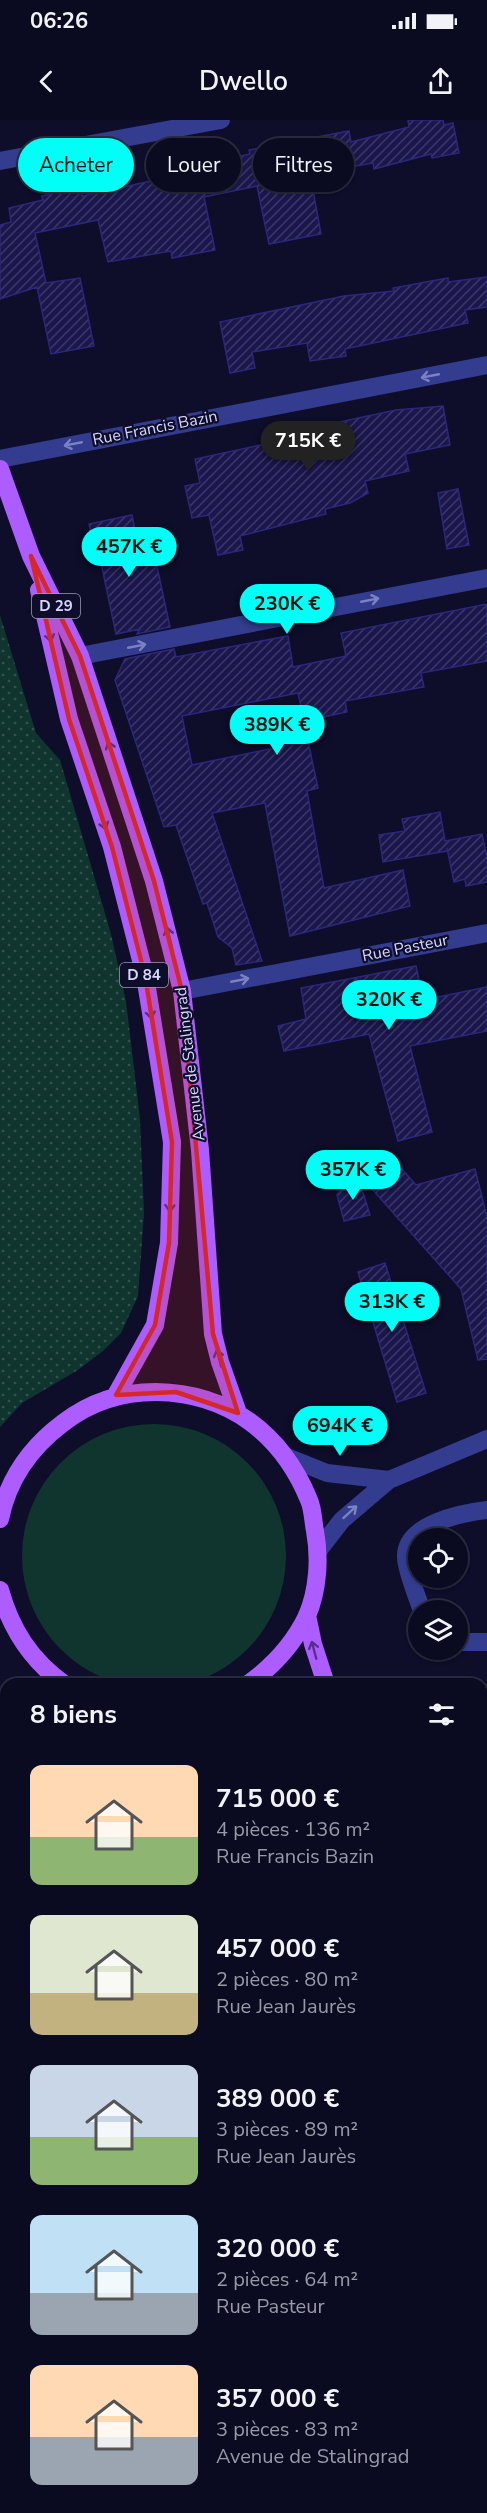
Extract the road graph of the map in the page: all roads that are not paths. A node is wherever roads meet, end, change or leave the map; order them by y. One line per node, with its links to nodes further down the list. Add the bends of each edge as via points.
1 (221, 120): 2 (street)
2 (0, 161)
3 (487, 365): 4 (street, Rue Francis Bazin, one-way to 4)
4 (0, 459)
5 (0, 469): 6 (main road, Avenue de Stalingrad)
6 (4, 493): 7 (main road, Avenue de Stalingrad / D 84)
7 (31, 556): 9 (main road, Avenue de Stalingrad / D 29); 12 (main road, Avenue de Stalingrad / D 84, one-way to 12, via 69,719 111,847 145,976 172,1142 169,1243 155,1325)
8 (487, 578): 9 (street, one-way to 8)
9 (80, 656): 11 (main road, Avenue de Stalingrad / D 84, one-way to 9, via 154,881)
10 (487, 933): 11 (street, Rue Pasteur, one-way to 10)
11 (182, 991): 13 (main road, Avenue de Stalingrad / D 84, one-way to 11, via 213,1334 200,1150)
12 (116, 1395): 13 (main road, via 176,1392); 18 (main road, via 74,1414 43,1438 19,1469)
13 (238, 1413): 15 (main road, via 265,1433)
14 (487, 1439): 16 (street)
15 (287, 1457): 16 (street, via 327,1473); 19 (main road, via 310,1502)
16 (389, 1480): 19 (street, one-way to 16, via 342,1520)
17 (487, 1510): 21 (street, via 436,1522 414,1535 406,1556)
18 (0, 1519)
19 (318, 1551): 22 (main road)
20 (0, 1590): 25 (main road, via 7,1615 24,1646)
21 (419, 1600)
22 (307, 1615): 26 (main road, via 292,1641); 27 (main road, one-way to 22)
23 (468, 1642): 24 (street)
24 (487, 1642)
25 (56, 1678)
26 (257, 1678)
27 (324, 1678)

